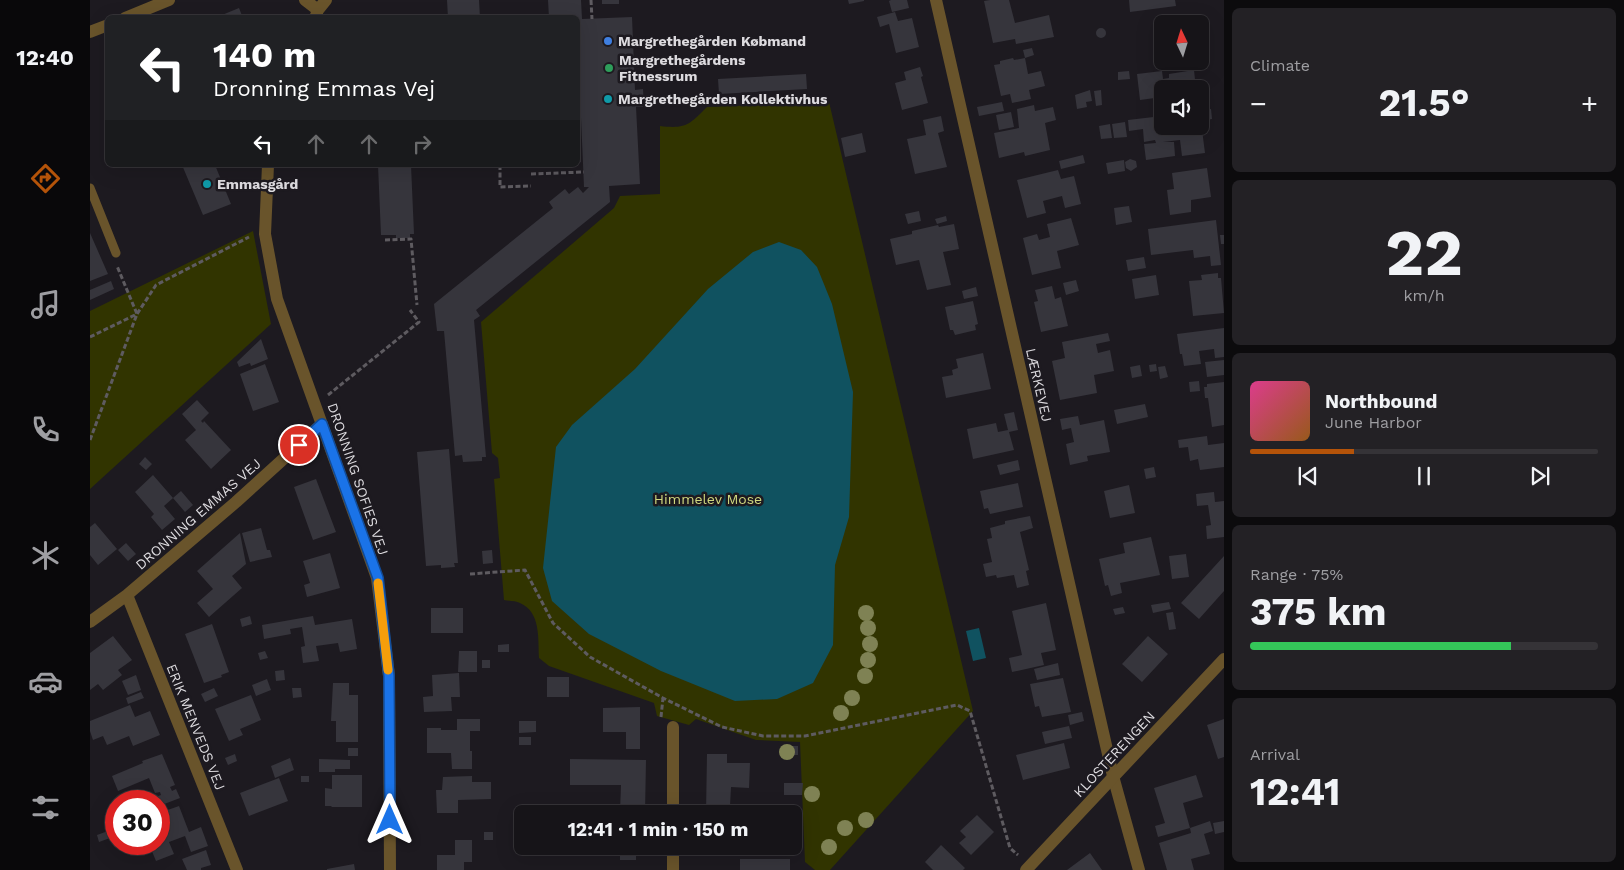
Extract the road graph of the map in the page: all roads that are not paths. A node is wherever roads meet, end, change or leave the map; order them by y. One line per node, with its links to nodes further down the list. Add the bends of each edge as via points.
1 (169, 0): 5 (street)
2 (305, 0): 4 (street)
3 (936, 0): 16 (street, LÆRKEVEJ)
4 (320, 9)
5 (132, 15)
6 (105, 26): 7 (street)
7 (90, 32)
8 (268, 167): 11 (street, DRONNING SOFIES VEJ, via 265,234 277,299)
9 (90, 188): 10 (lane)
10 (116, 253)
11 (322, 424): 12 (street, DRONNING EMMAS VEJ); 21 (street, DRONNING SOFIES VEJ, via 378,578 389,676)
12 (127, 595): 13 (street, DRONNING EMMAS VEJ); 20 (street, ERIK MENVEDS VEJ)
13 (90, 622)
14 (1224, 659): 16 (street, KLOSTERENGEN)
15 (673, 727): 17 (street)
16 (1113, 776): 19 (street, KLOSTERENGEN); 23 (street, LÆRKEVEJ)
17 (673, 805)
18 (673, 855): 22 (street)
19 (1028, 868)
20 (237, 870)
21 (390, 870)
22 (673, 870)
23 (1139, 870)

